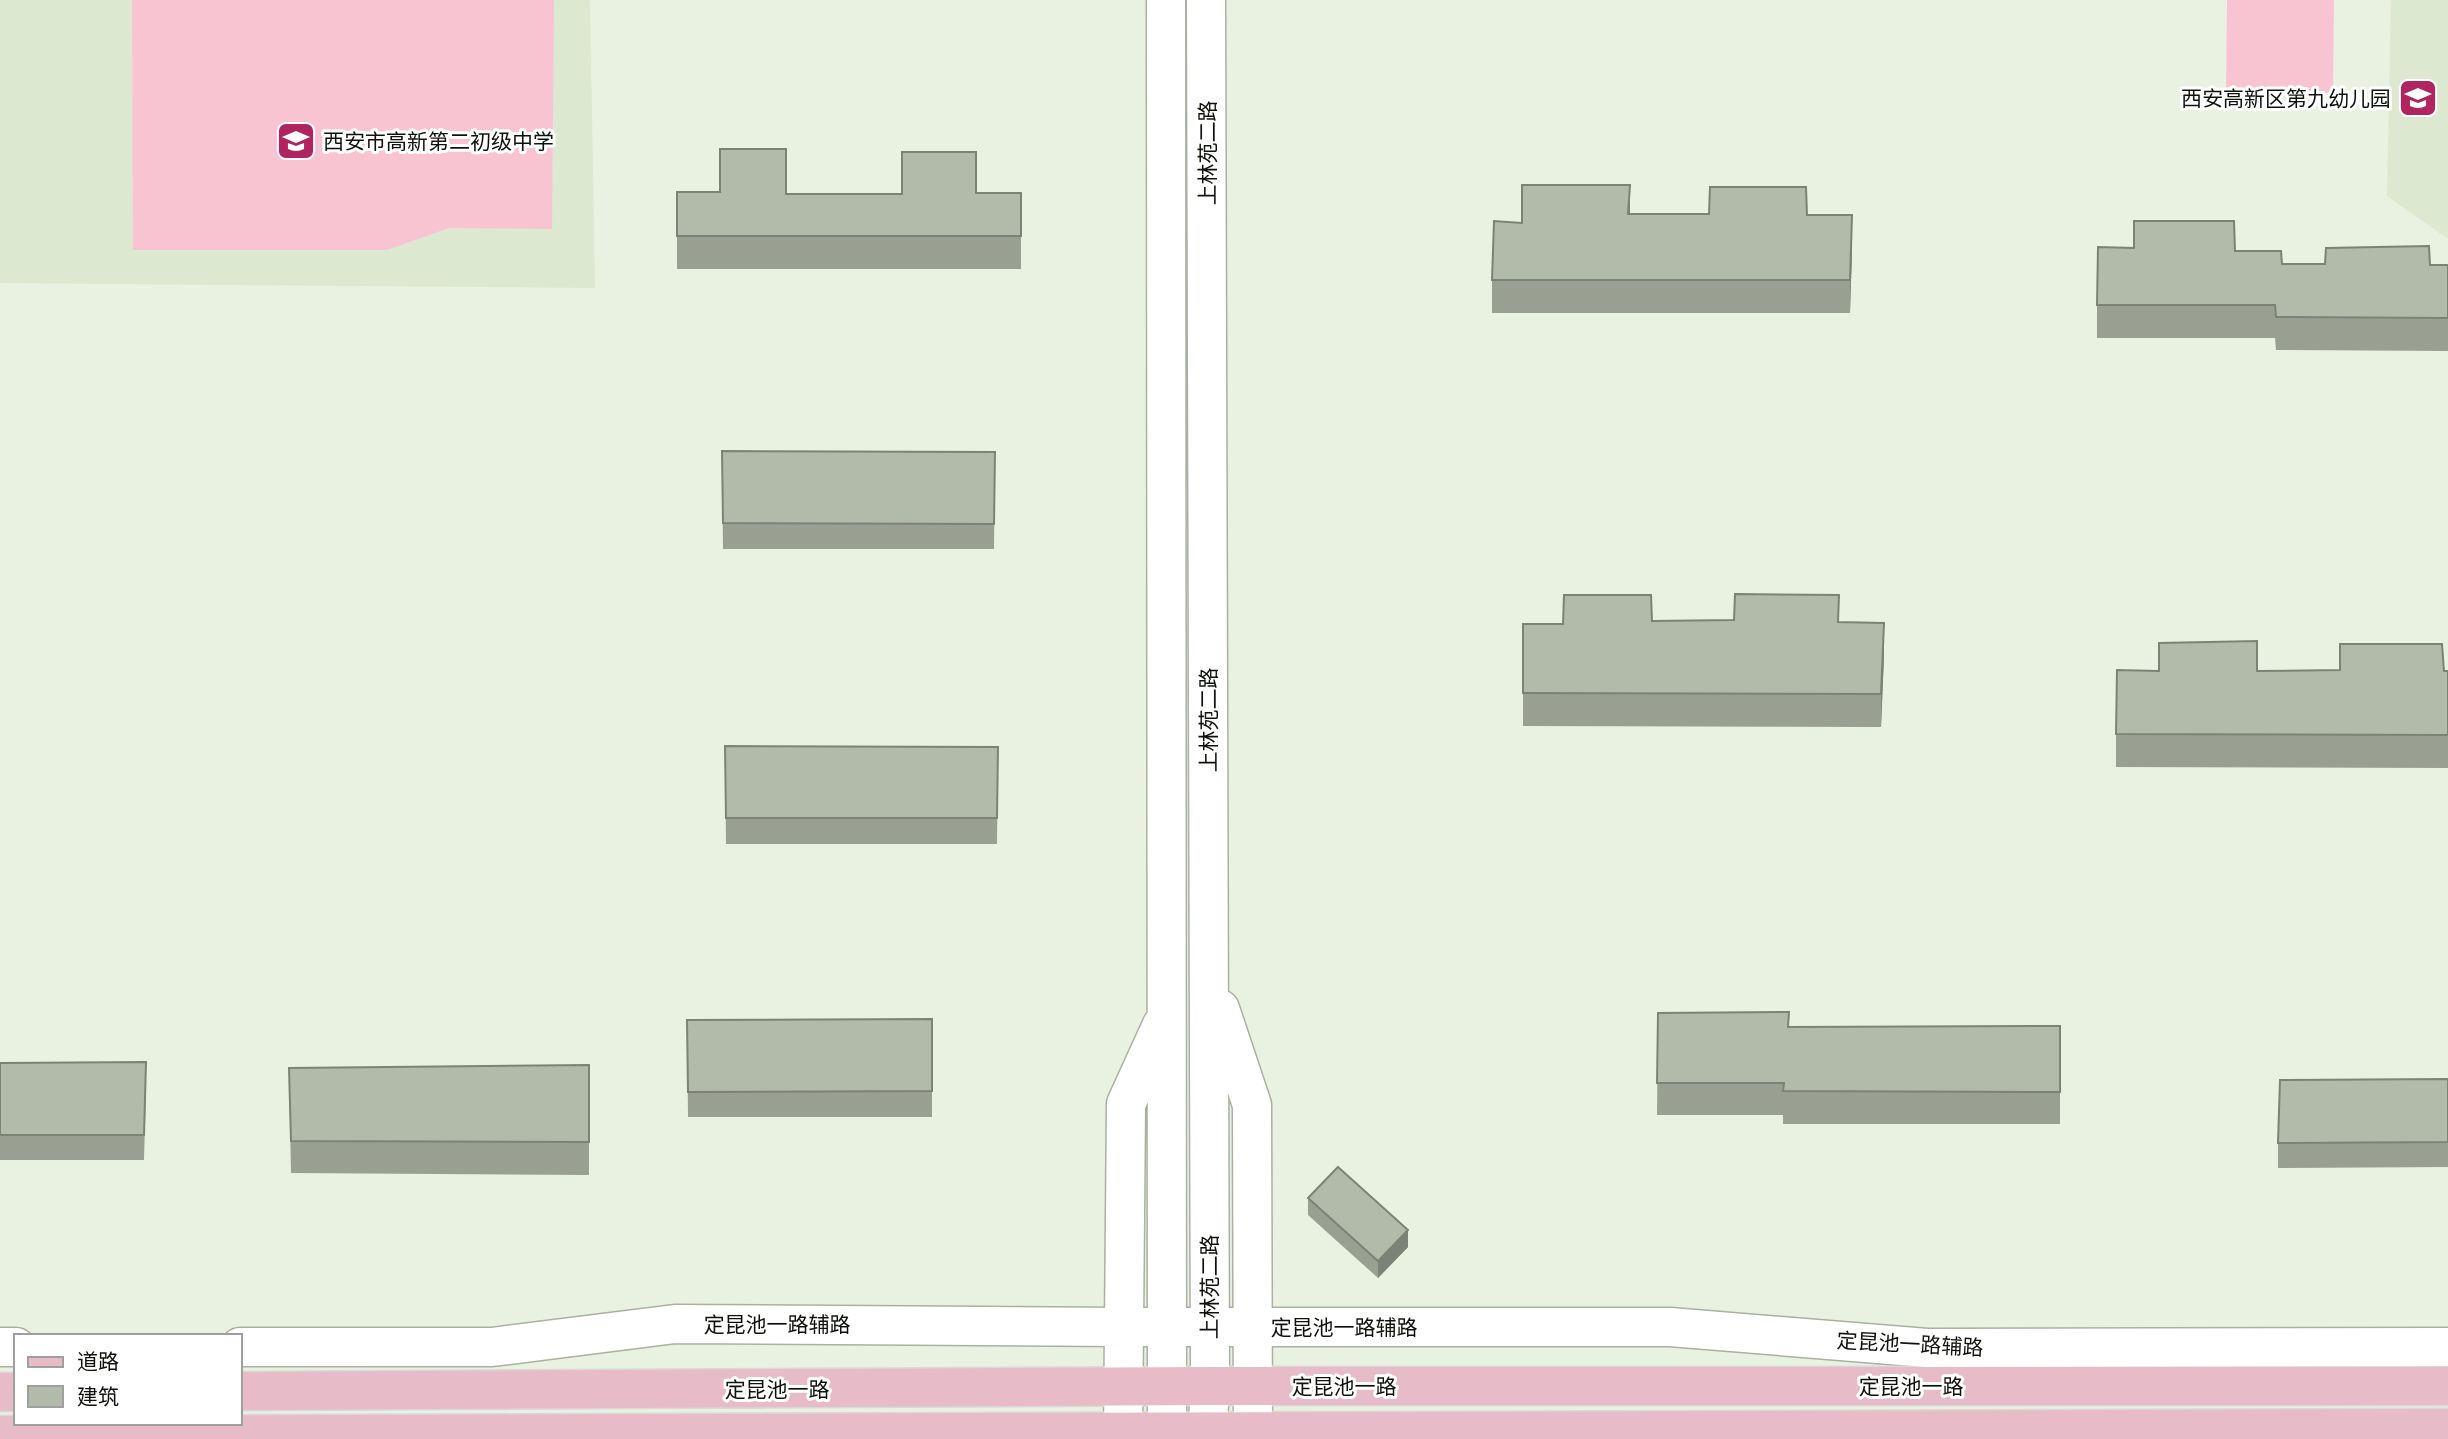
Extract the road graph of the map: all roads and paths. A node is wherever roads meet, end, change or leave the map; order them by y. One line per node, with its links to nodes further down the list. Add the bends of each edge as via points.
1 (1166, 0): 4 (street, 上林苑二路)
2 (1206, 0): 3 (street, 上林苑二路)
3 (1209, 974): 7 (street, 上林苑二路); 8 (street, via 1252,1105)
4 (1167, 1013): 5 (street, via 1126,1104); 6 (street, 上林苑二路)
5 (1123, 1327): 6 (street, 定昆池一路辅路); 9 (street, 定昆池一路辅路, via 675,1324 492,1347); 14 (street)
6 (1167, 1327): 7 (street, 定昆池一路辅路); 15 (street, 上林苑二路)
7 (1209, 1327): 8 (street, 定昆池一路辅路); 11 (street, 上林苑二路)
8 (1254, 1327): 10 (street, 定昆池一路辅路, via 1671,1327 1927,1348); 12 (street)
9 (242, 1347)
10 (2448, 1347)
11 (1210, 1386): 12 (main road, 定昆池一路); 15 (main road, 定昆池一路); 21 (street, 上林苑二路)
12 (1253, 1386): 13 (main road, 定昆池一路); 22 (street)
13 (2448, 1386)
14 (1123, 1387): 15 (main road, 定昆池一路); 16 (main road, 定昆池一路); 19 (street)
15 (1167, 1387): 20 (street, 上林苑二路)
16 (242, 1391)
17 (2448, 1429): 22 (main road, 定昆池一路)
18 (0, 1435): 19 (main road, 定昆池一路)
19 (1123, 1435): 20 (main road, 定昆池一路)
20 (1167, 1435): 21 (main road, 定昆池一路)
21 (1207, 1435): 22 (main road, 定昆池一路)
22 (1253, 1435)

